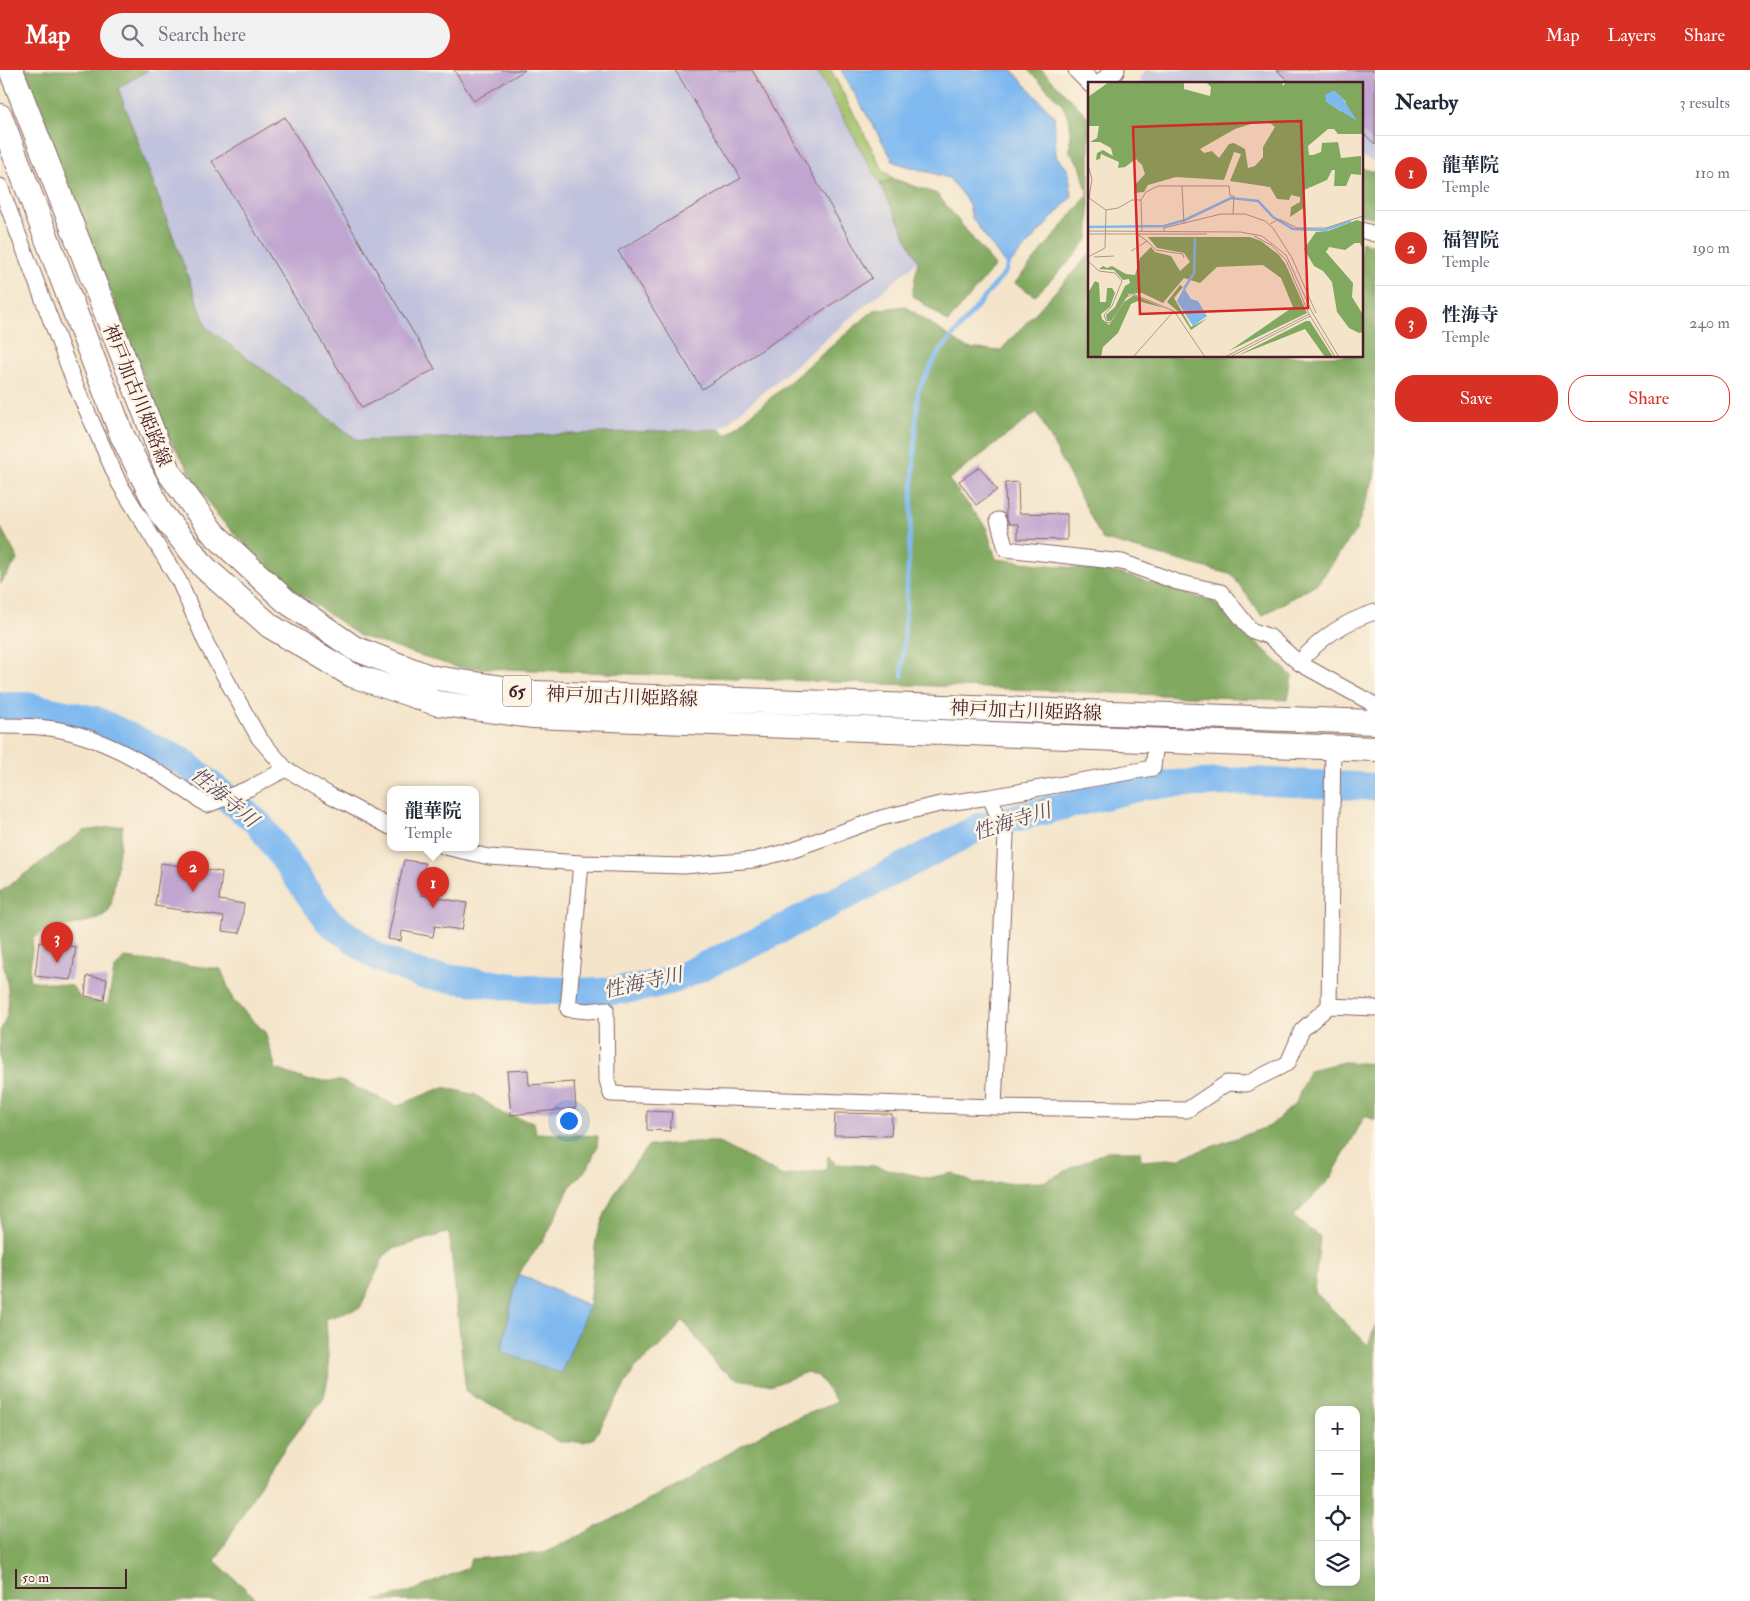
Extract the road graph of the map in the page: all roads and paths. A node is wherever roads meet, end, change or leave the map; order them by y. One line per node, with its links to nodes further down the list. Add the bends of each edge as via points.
1 (11, 70): 14 (main road, 神戸加古川姫路線 / 65, via 168,471 213,533 286,600 354,648 429,677 536,693)
2 (1078, 70): 4 (street)
3 (1115, 70): 5 (street)
4 (1090, 82)
5 (1104, 82)
6 (0, 116): 16 (main road, 神戸加古川姫路線 / 65, via 122,435 160,512 205,568 270,626 352,675 436,703 533,716)
7 (0, 186): 19 (street, via 75,384 119,483 179,581 228,686 259,738)
8 (1362, 230): 9 (street)
9 (1375, 234)
10 (998, 520): 12 (street, via 1006,549 1122,562 1176,582 1221,592 1250,630 1270,637)
11 (1375, 612): 12 (street, via 1354,619 1311,649)
12 (1299, 663): 13 (street)
13 (1375, 705)
14 (1375, 722)
15 (0, 726): 19 (street, via 65,731 117,750 207,805)
16 (1156, 742): 18 (main road, 神戸加古川姫路線 / 65); 20 (street, via 1153,768)
17 (1375, 748): 18 (main road, 神戸加古川姫路線 / 65)
18 (1332, 752): 24 (street)
19 (286, 769): 21 (street)
20 (992, 802): 23 (street, via 940,804 881,818 754,860 684,866); 26 (street, via 1006,835)
21 (387, 825)
22 (465, 851): 23 (street)
23 (581, 863): 26 (street, via 568,1009 606,1009 607,1080 611,1094)
24 (1329, 1006): 25 (street); 26 (street, via 1302,1030 1288,1063 1246,1084 1227,1083 1187,1110)
25 (1375, 1008)
26 (994, 1107)

